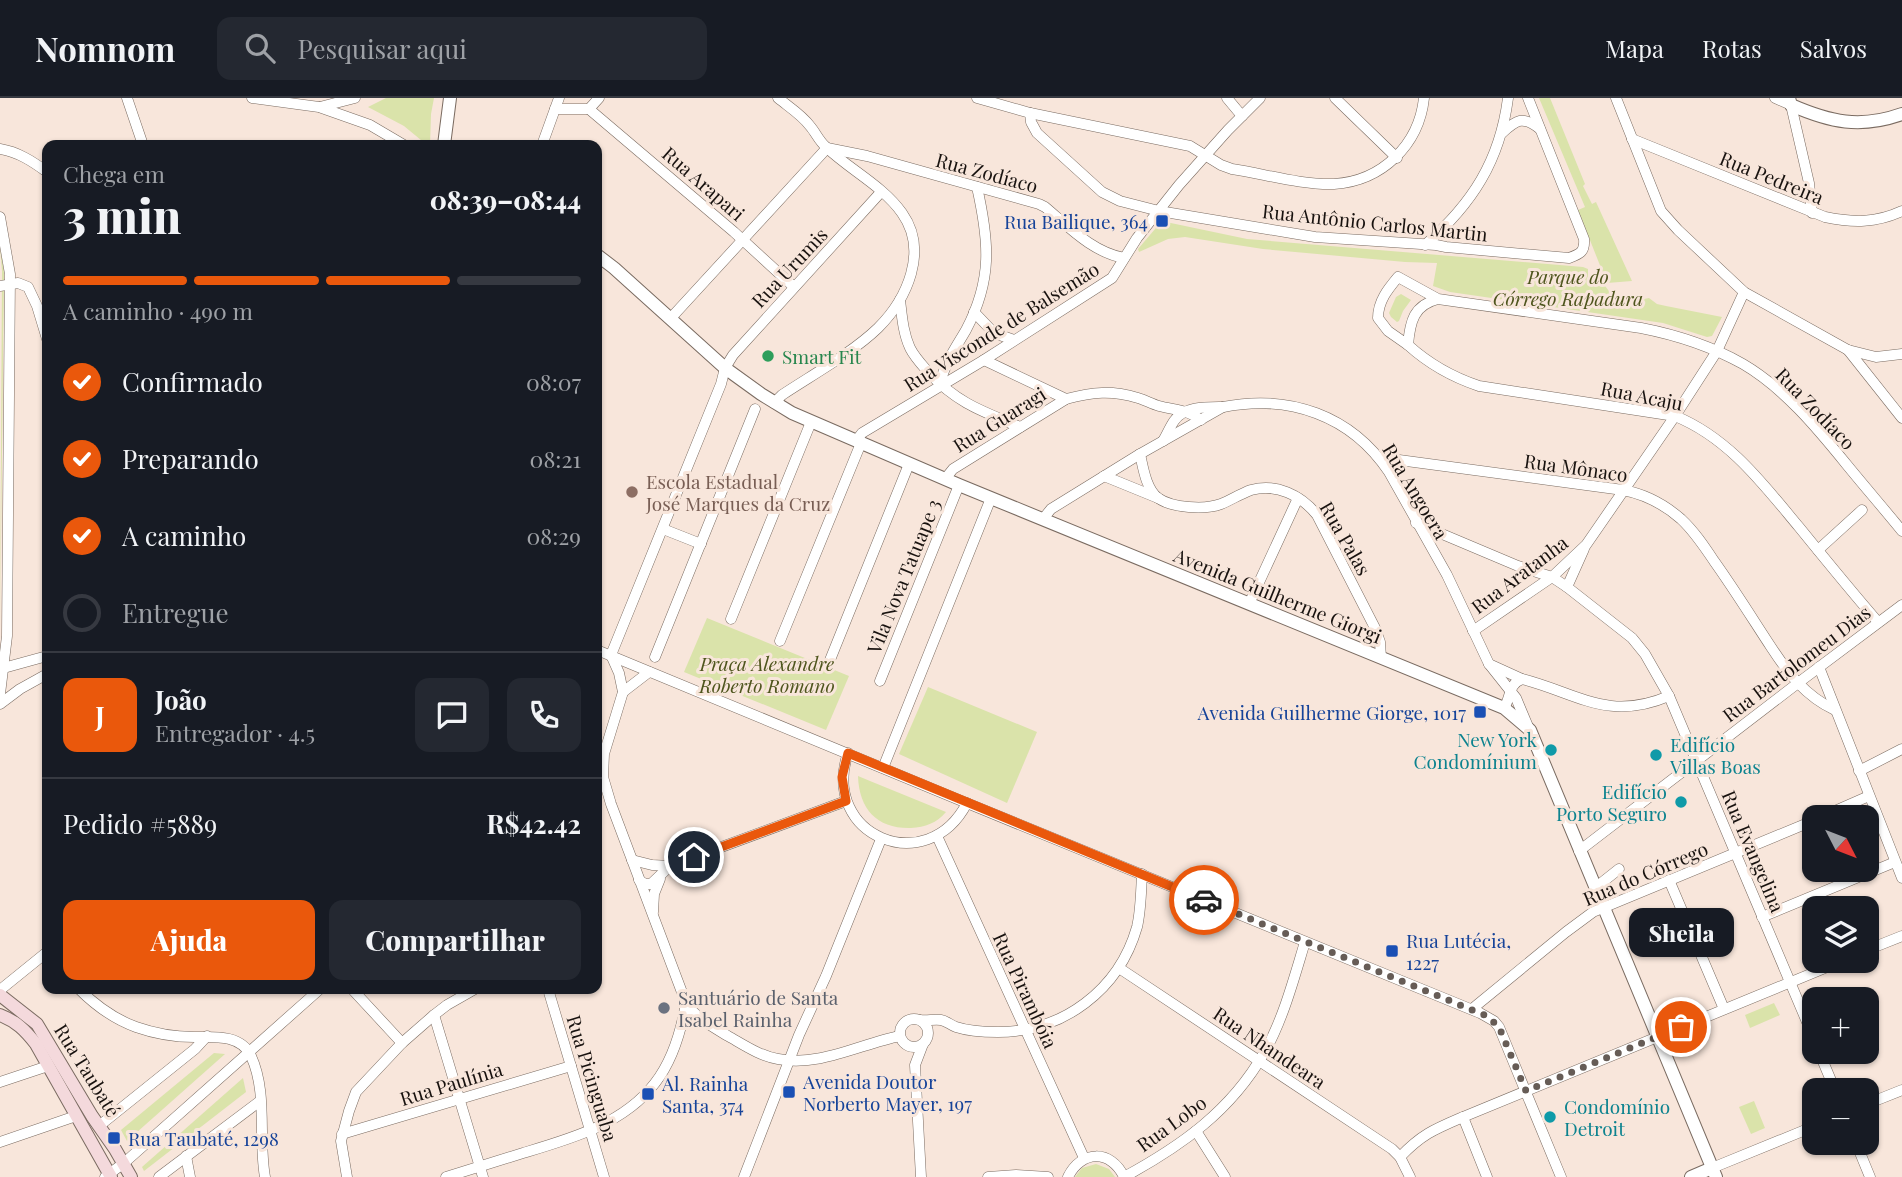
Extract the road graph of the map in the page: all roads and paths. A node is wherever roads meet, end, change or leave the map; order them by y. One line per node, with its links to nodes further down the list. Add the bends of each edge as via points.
1 (127, 98): 27 (street)
2 (253, 98): 18 (street)
3 (355, 98): 18 (street)
4 (450, 98): 29 (street)
5 (559, 98): 19 (street)
6 (599, 98): 20 (street)
7 (778, 98): 31 (street, via 801,116)
8 (977, 98): 21 (street)
9 (1227, 98): 23 (street)
10 (1260, 98): 23 (street, Rua Visconde de Balsemão)
11 (1335, 98): 34 (street)
12 (1424, 98): 34 (street, via 1416,130)
13 (1508, 98): 25 (street)
14 (1528, 98): 24 (street)
15 (1616, 98): 26 (street)
16 (1775, 98): 17 (street)
17 (1790, 101): 22 (street, via 1834,121 1854,123); 42 (street)
18 (319, 107): 28 (street, via 370,125)
19 (555, 109): 20 (street); 30 (street)
20 (589, 109): 44 (street, Rua Arapari)
21 (1030, 113): 33 (street, via 1190,146); 40 (street, Rua Antônio Carlos Martin, via 1037,133 1108,197)
22 (1902, 114)
23 (1242, 116): 33 (street, Rua Visconde de Balsemão)
24 (1540, 129): 25 (street, via 1522,120); 45 (street, Rua Antônio Carlos Martin, via 1584,239 1581,254 1569,258)
25 (1502, 134): 45 (street, via 1476,190)
26 (1632, 139): 42 (street, Rua Pedreira); 51 (street, via 1665,217)
27 (141, 140)
28 (396, 140)
29 (445, 140)
30 (544, 140)
31 (827, 148): 35 (street, Rua Zodíaco); 37 (street); 44 (street)
32 (0, 149): 36 (street, via 13,151)
33 (1206, 155): 34 (street, via 1232,169 1333,184 1368,175); 40 (street, Rua Visconde de Balsemão)
34 (1396, 158)
35 (880, 160): 37 (street); 38 (street, Rua Zodíaco)
36 (42, 169)
37 (865, 177): 39 (street)
38 (977, 187): 46 (street, Rua Zodíaco, via 1045,207 1083,240); 54 (street, via 988,247)
39 (881, 192): 50 (street, Rua Urumis); 53 (street, via 901,211 913,236 913,272)
40 (1159, 211): 45 (street, Rua Antônio Carlos Martin, via 1315,237); 46 (street, Rua Visconde de Balsemão)
41 (1902, 211): 42 (street, Rua Pedreira, via 1868,222)
42 (1812, 213)
43 (0, 217): 49 (street, via 10,274)
44 (742, 239): 50 (street, Rua Arapari); 55 (street)
45 (1425, 245)
46 (1124, 258): 57 (street, Rua Visconde de Balsemão, via 1108,281)
47 (602, 259): 55 (street, Avenida Guilherme Giorgi)
48 (1398, 276): 52 (street, Rua Zodíaco); 58 (street, Rua Acaju, via 1381,301 1378,318)
49 (5, 285): 56 (street, via 23,284 32,292); 117 (street, via 7,636)
50 (794, 287): 64 (street, Rua Urumis)
51 (1744, 292): 59 (street); 60 (street, Rua Aratanha)
52 (1438, 299): 58 (street, via 1418,310); 60 (street, Rua Zodíaco, via 1661,332)
53 (900, 300): 65 (street, via 909,347); 68 (street, via 869,336)
54 (974, 312): 57 (street, via 994,333); 63 (street)
55 (670, 319): 64 (street, Avenida Guilherme Giorgi)
56 (42, 323)
57 (1014, 340): 62 (street, Rua Visconde de Balsemão)
58 (1408, 345): 73 (street, Rua Acaju, via 1439,368 1479,386)
59 (1847, 350): 61 (street, via 1876,357); 74 (street)
60 (1717, 351): 73 (street, Rua Aratanha); 96 (street, Rua Zodíaco, via 1744,365 1791,403)
61 (1902, 354)
62 (984, 360): 66 (street, Rua Visconde de Balsemão); 67 (street)
63 (944, 366): 65 (street); 66 (street)
64 (725, 368): 68 (street, Avenida Guilherme Giorgi); 95 (street, Rua Urumis)
65 (928, 372): 66 (street)
66 (940, 384): 78 (street, via 965,404); 81 (street, Rua Visconde de Balsemão, via 862,433)
67 (1066, 399): 69 (street, Rua Guaragi, via 1116,393); 78 (street, Rua Guaragi)
68 (774, 403): 77 (street, Avenida Guilherme Giorgi)
69 (1158, 405): 72 (street, Rua Guaragi); 76 (street, Rua Guaragi)
70 (1223, 407): 72 (street); 75 (street, Rua Angoera); 83 (street, Rua Angoera, via 1275,404 1316,413 1345,426)
71 (755, 409): 97 (street)
72 (1186, 412): 75 (street, Rua Guaragi); 76 (street)
73 (1675, 416): 88 (street, Rua Aratanha); 99 (street, Rua Acaju, via 1716,439 1744,463)
74 (1902, 418)
75 (1201, 420): 79 (street, Rua Angoera)
76 (1174, 421): 79 (street, Rua Guaragi); 80 (street)
77 (811, 422): 81 (street, Avenida Guilherme Giorgi); 104 (street)
78 (1020, 427): 86 (street, Rua Guaragi, via 953,469)
79 (1183, 430): 80 (street, Rua Angoera)
80 (1163, 441): 82 (street, Rua Angoera)
81 (858, 442): 84 (street, Avenida Guilherme Giorgi); 107 (street)
82 (1140, 454): 85 (street, Rua Angoera); 90 (street)
83 (1380, 459): 88 (street, Rua Mônaco); 94 (street, Rua Angoera)
84 (909, 464): 86 (street, Avenida Guilherme Giorgi); 113 (street)
85 (1104, 476): 90 (street, Rua Palas); 93 (street, Rua Angoera, via 1051,509)
86 (945, 479): 87 (street, Avenida Guilherme Giorgi)
87 (959, 485): 89 (street, Avenida Guilherme Giorgi); 122 (street, Vila Nova Tatuape 3)
88 (1623, 491): 98 (street, Rua Aratanha); 123 (street, Rua Mônaco, via 1651,500 1691,529)
89 (991, 498): 93 (street, Avenida Guilherme Giorgi); 135 (street)
90 (1158, 498): 91 (street, Rua Palas, via 1195,508 1266,488)
91 (1298, 498): 102 (street); 112 (street, Rua Palas, via 1313,510 1323,527 1375,628)
92 (1862, 510): 99 (street)
93 (1043, 519): 102 (street, Avenida Guilherme Giorgi)
94 (1416, 523): 100 (street, Rua Evangelina); 106 (street, Rua Angoera)
95 (663, 529): 97 (street); 109 (street, Rua Urumis)
96 (1902, 531)
97 (701, 544): 111 (street)
98 (1586, 545): 100 (street, Rua Aratanha); 101 (street, Rua Aratanha)
99 (1818, 550): 105 (street, Rua Acaju)
100 (1552, 577): 101 (street, Rua Evangelina); 106 (street, Rua Aratanha)
101 (1567, 587): 127 (street, Rua Evangelina, via 1632,638)
102 (1249, 604): 112 (street, Avenida Guilherme Giorgi)
103 (1902, 605): 105 (street, Rua Bartolomeu Dias)
104 (731, 619)
105 (1878, 622): 116 (street, Rua Bartolomeu Dias)
106 (1473, 631): 115 (street, Rua Angoera)
107 (780, 641)
108 (602, 652): 109 (street)
109 (611, 655): 118 (street); 124 (street)
110 (42, 657): 114 (street)
111 (655, 657)
112 (1381, 658): 129 (street, Avenida Guilherme Giorgi)
113 (830, 660)
114 (22, 663): 117 (street); 121 (street)
115 (1489, 664): 120 (street); 125 (street, Rua Angoera)
116 (1819, 667): 123 (street, Rua Bartolomeu Dias); 130 (street)
117 (2, 669): 126 (street)
118 (649, 671): 124 (street); 133 (street)
119 (42, 677): 121 (street)
120 (1522, 679): 125 (street); 127 (street, via 1602,705 1635,706)
121 (34, 681): 128 (street)
122 (880, 681)
123 (1798, 683): 130 (street, Rua Mônaco); 134 (street, Rua Bartolomeu Dias)
124 (623, 692): 146 (street, via 604,754 603,777)
125 (1510, 692): 129 (street); 131 (street, Rua Angoera)
126 (0, 694)
127 (1669, 696): 134 (street, Rua Evangelina)
128 (0, 704)
129 (1504, 708): 131 (street, Avenida Guilherme Giorgi)
130 (1835, 710): 136 (street)
131 (1518, 713): 144 (street, Avenida Guilherme Giorgi, via 1530,730)
132 (1902, 749): 136 (street)
133 (848, 753): 135 (street); 138 (street, via 842,777)
134 (1696, 761): 144 (street, Rua Bartolomeu Dias); 145 (street, Rua Evangelina)
135 (883, 768): 139 (street)
136 (1859, 771): 137 (street)
137 (1869, 796): 140 (street); 147 (street)
138 (846, 801): 143 (street, via 859,823); 148 (street)
139 (967, 803): 142 (street, via 955,823); 150 (street)
140 (1848, 805)
141 (1802, 826): 145 (street, Rua do Córrego)
142 (937, 836): 143 (street, via 909,844); 180 (street, Rua Pirambóia)
143 (881, 839): 187 (street)
144 (1579, 851): 154 (street, Avenida Guilherme Giorgi)
145 (1736, 854): 153 (street, Rua do Córrego); 156 (street, Rua Evangelina)
146 (632, 860): 148 (street); 152 (street)
147 (1895, 862): 151 (street); 156 (street)
148 (667, 868): 152 (street, via 651,884); 157 (street, via 654,894)
149 (1619, 869): 154 (street)
150 (1142, 874): 159 (street); 162 (street, via 1137,926)
151 (1902, 878)
152 (639, 880): 157 (street)
153 (1669, 880): 155 (street, Rua do Córrego); 174 (street)
154 (1595, 888): 155 (street, Avenida Guilherme Giorgi)
155 (1603, 908): 173 (street, Rua do Córrego, via 1566,932); 182 (street, Avenida Guilherme Giorgi)
156 (1762, 916): 164 (street, Rua Evangelina)
157 (653, 919): 172 (street)
158 (1902, 936): 160 (street)
159 (1306, 942): 173 (street); 188 (street, Rua Lobo)
160 (1879, 945)
161 (42, 957): 165 (street)
162 (1119, 968): 180 (street, via 1077,1009); 188 (street, Rua Nhandeara)
163 (1813, 973): 164 (street)
164 (1791, 982): 174 (street); 175 (street, Rua Evangelina)
165 (0, 990)
166 (85, 994): 181 (street, via 138,1028)
167 (314, 994): 186 (street)
168 (357, 994): 185 (street)
169 (466, 994): 177 (street)
170 (549, 994): 191 (street, Rua Picinguaba)
171 (0, 995): 200 (main road, Rua Taubaté, via 37,1024)
172 (686, 1003): 187 (street, via 710,1025 745,1046); 201 (street, via 675,1048 656,1083 635,1104)
173 (1472, 1009): 194 (street, via 1499,1027)
174 (1724, 1009): 182 (street)
175 (1802, 1009)
176 (0, 1015): 190 (main road, Rua Taubaté, via 27,1033)
177 (435, 1016): 185 (street); 195 (street)
178 (920, 1020): 179 (street, via 942,1020); 183 (street, via 905,1022); 184 (street, via 927,1029)
179 (950, 1025): 180 (street); 184 (street, via 933,1032)
180 (1025, 1031): 209 (street, Rua Pirambóia)
181 (207, 1036): 186 (street, via 239,1042); 200 (street)
182 (1659, 1036): 194 (street); 212 (street, Avenida Guilherme Giorgi)
183 (902, 1039): 184 (street, via 913,1047); 187 (street, via 887,1038 818,1059); 189 (street)
184 (925, 1042): 189 (street)
185 (402, 1044): 204 (street, via 356,1092)
186 (250, 1052): 197 (street); 210 (street)
187 (790, 1060): 221 (street)
188 (1259, 1060): 202 (street, Rua Lobo, via 1226,1104); 208 (street, Rua Nhandeara)
189 (915, 1065): 222 (street)
190 (48, 1066): 192 (street); 198 (main road, Rua Taubaté)
191 (571, 1066): 195 (street, Rua Paulínia); 201 (street, Rua Picinguaba)
192 (0, 1082)
193 (1902, 1090): 196 (street)
194 (1526, 1091): 199 (street); 230 (street)
195 (460, 1099): 204 (street, Rua Paulínia); 211 (street)
196 (1879, 1099)
197 (260, 1101): 207 (street); 217 (street)
198 (76, 1116): 205 (street); 213 (main road, Rua Taubaté)
199 (1463, 1117): 208 (street, via 1426,1133); 229 (street)
200 (99, 1126): 210 (main road, Rua Taubaté)
201 (590, 1131): 211 (street); 220 (street, Rua Picinguaba)
202 (1196, 1131): 226 (street, Rua Lobo); 227 (street)
203 (1802, 1132): 212 (street)
204 (342, 1134): 218 (street)
205 (0, 1142)
206 (1861, 1155): 232 (street)
207 (186, 1156): 215 (street); 216 (street)
208 (1400, 1157): 228 (street)
209 (1084, 1158): 225 (street); 226 (street, via 1106,1158)
210 (124, 1163): 213 (street); 214 (main road, Rua Taubaté)
211 (482, 1172): 219 (street)
212 (1714, 1173): 231 (street)
213 (108, 1176)
214 (131, 1177)
215 (159, 1177)
216 (190, 1177)
217 (265, 1177)
218 (347, 1177)
219 (446, 1177)
220 (604, 1177)
221 (744, 1177)
222 (921, 1177)
223 (988, 1177): 224 (street)
224 (1048, 1177)
225 (1068, 1177)
226 (1124, 1177)
227 (1225, 1177)
228 (1410, 1177)
229 (1487, 1177)
230 (1561, 1177)
231 (1691, 1177)
232 (1870, 1177)

